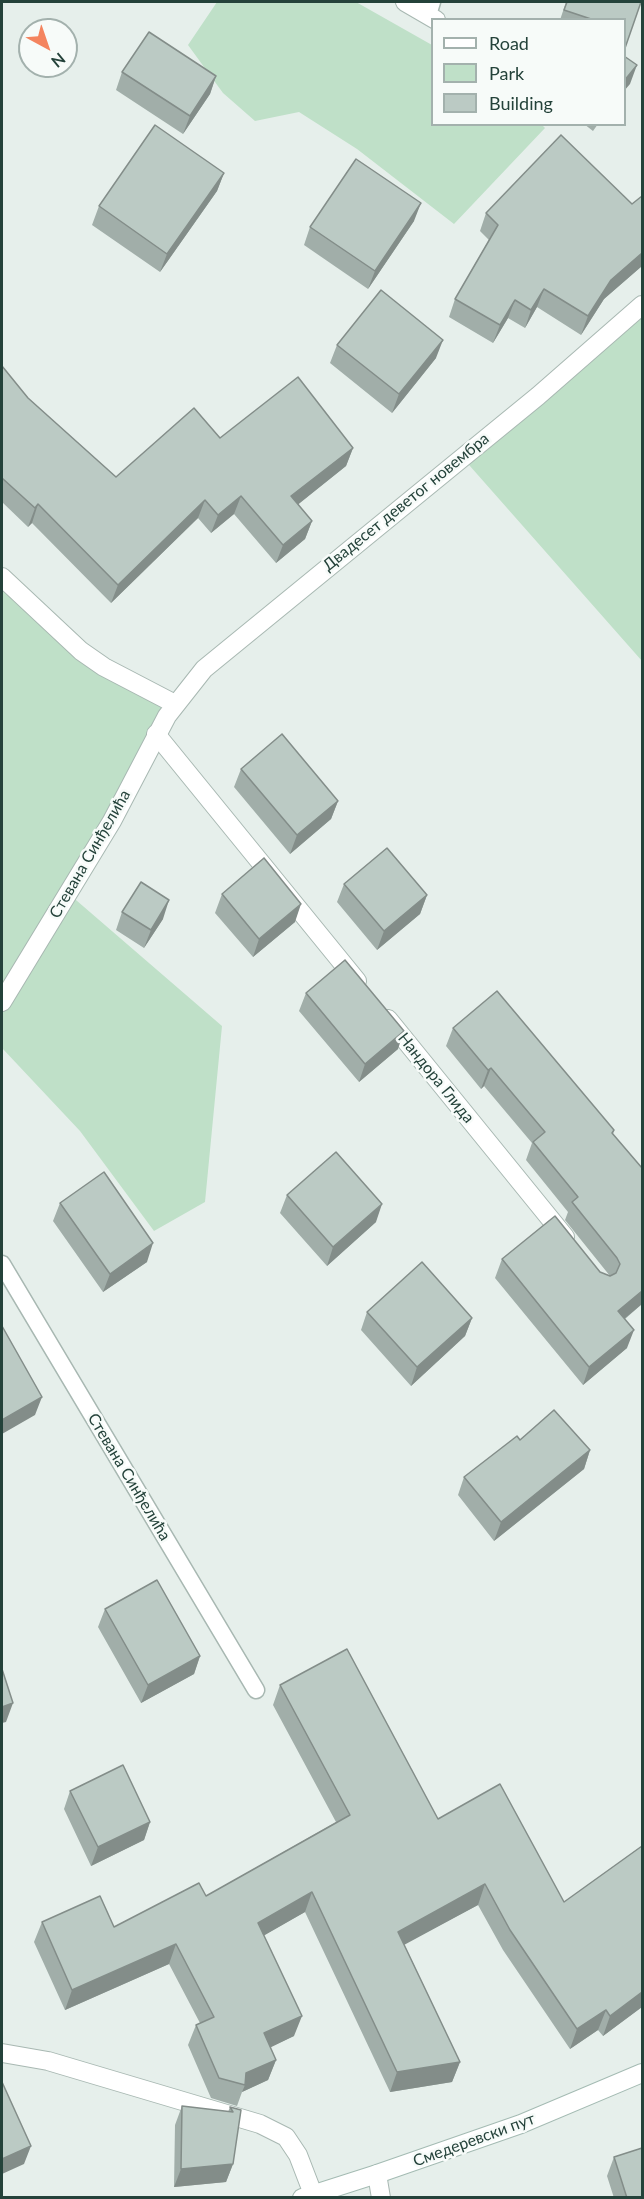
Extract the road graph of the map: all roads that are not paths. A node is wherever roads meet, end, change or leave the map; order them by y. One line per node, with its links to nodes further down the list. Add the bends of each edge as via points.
1 (405, 2): 2 (street)
2 (432, 12)
3 (642, 306): 5 (street, Двадесет деветог новембра, via 538,396 236,641 204,669)
4 (2, 578): 5 (street, via 81,651)
5 (175, 704): 6 (street, Стевана Синђелића)
6 (156, 734): 7 (street, Стевана Синђелића, via 112,821); 8 (street, Нандора Глида)
7 (2, 1002)
8 (579, 1255)
9 (2, 1264): 10 (lane, Стевана Синђелића)
10 (256, 1690)
11 (2, 2053): 14 (street, via 48,2061 261,2124 286,2137 298,2155)
12 (642, 2073): 13 (street, Смедеревски пут, via 521,2124)
13 (377, 2174): 14 (street, Смедеревски пут); 15 (street)
14 (308, 2196)
15 (381, 2198)

